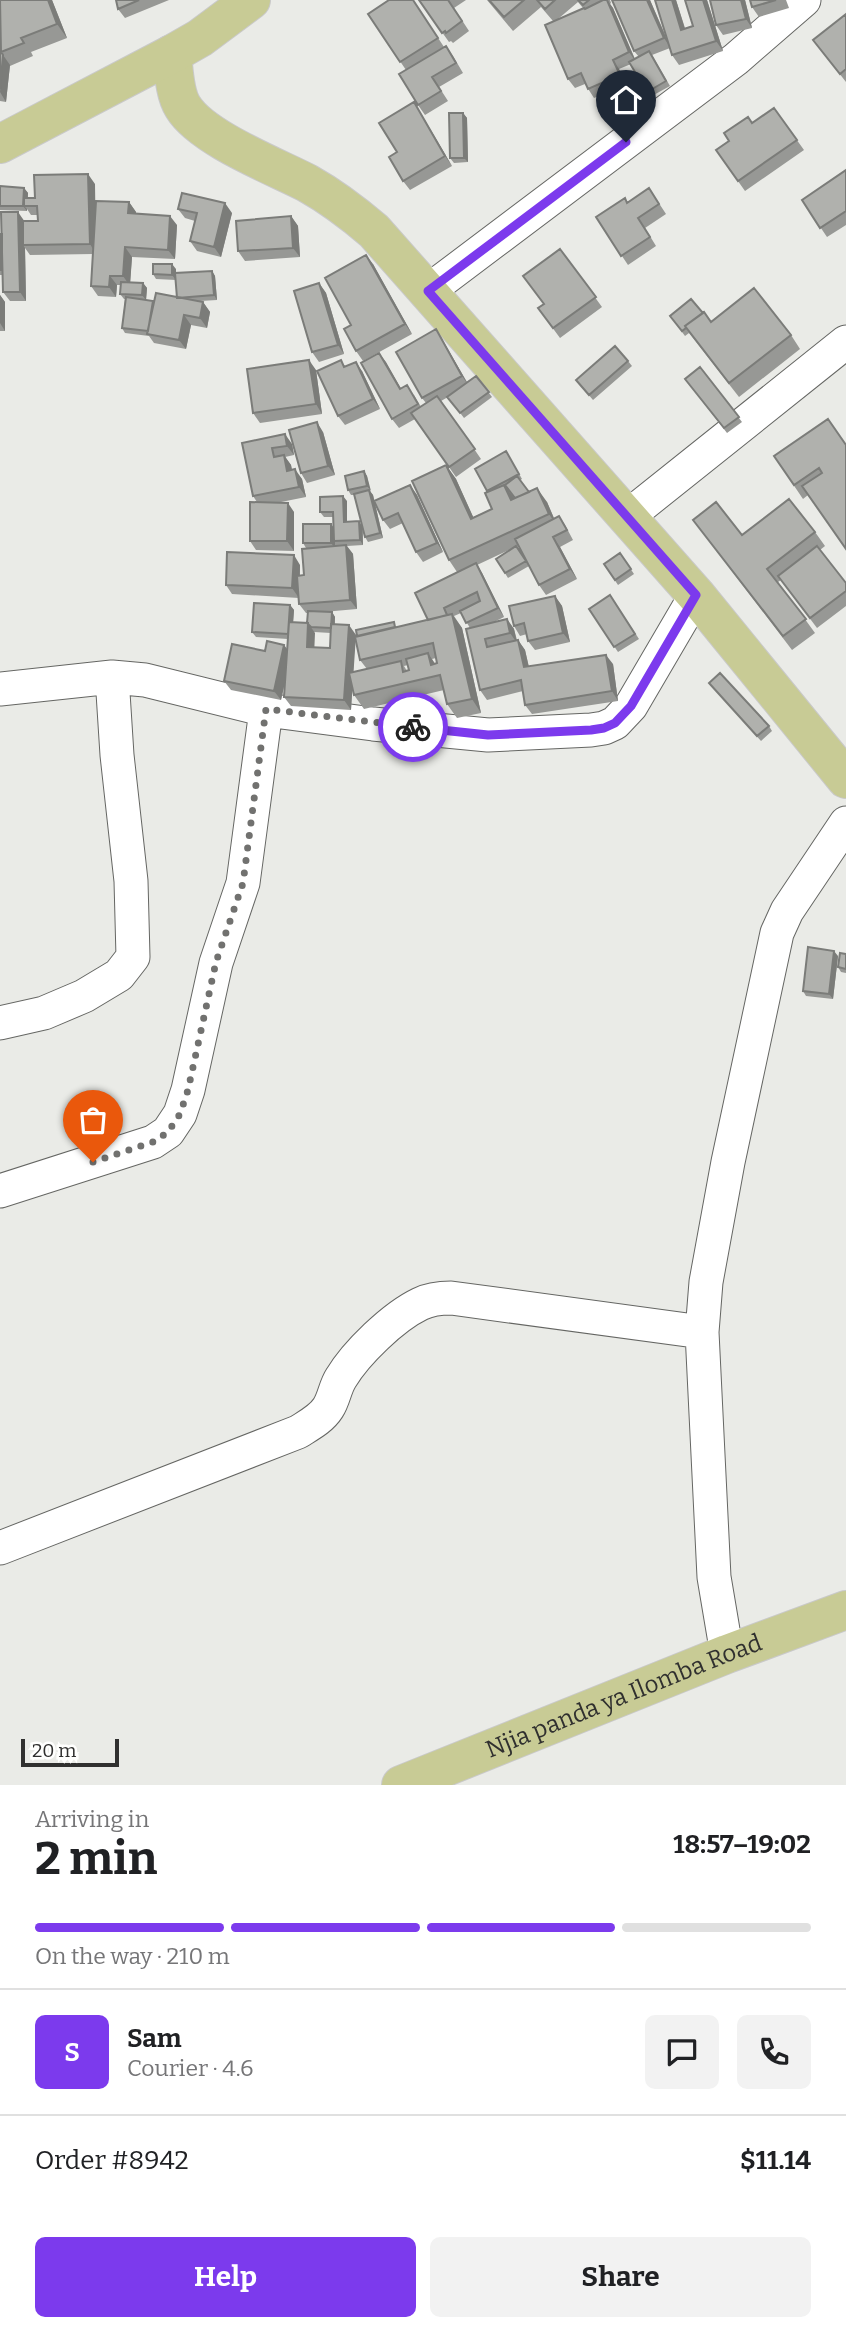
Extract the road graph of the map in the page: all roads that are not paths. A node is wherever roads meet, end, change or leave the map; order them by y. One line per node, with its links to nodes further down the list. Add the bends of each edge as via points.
1 (251, 0): 3 (main road)
2 (804, 0): 5 (street, via 736,59)
3 (172, 54): 4 (main road); 5 (main road, via 183,107 204,128 343,206 374,231)
4 (0, 144)
5 (428, 291): 7 (main road)
6 (846, 342): 7 (street)
7 (627, 517): 8 (main road)
8 (696, 595): 11 (street, via 631,706 604,728 488,735); 12 (main road)
9 (112, 677): 10 (street); 11 (street, via 145,680); 14 (street, via 131,881 133,957 119,975 84,996 44,1013)
10 (0, 689)
11 (266, 709): 15 (street, via 243,883 216,962 180,1114 168,1132 139,1148)
12 (846, 779)
13 (846, 823): 16 (street, via 777,933 728,1162 706,1282)
14 (0, 1023)
15 (0, 1191)
16 (702, 1332): 17 (street, via 434,1298 393,1321 341,1378 328,1408 298,1432); 19 (street, via 714,1577)
17 (0, 1548)
18 (846, 1609): 19 (main road, Njia panda ya Ilomba Road)
19 (727, 1654): 20 (main road, Njia panda ya Ilomba Road)
20 (456, 1775): 21 (main road, Njia panda ya Ilomba Road)
21 (401, 1785)

